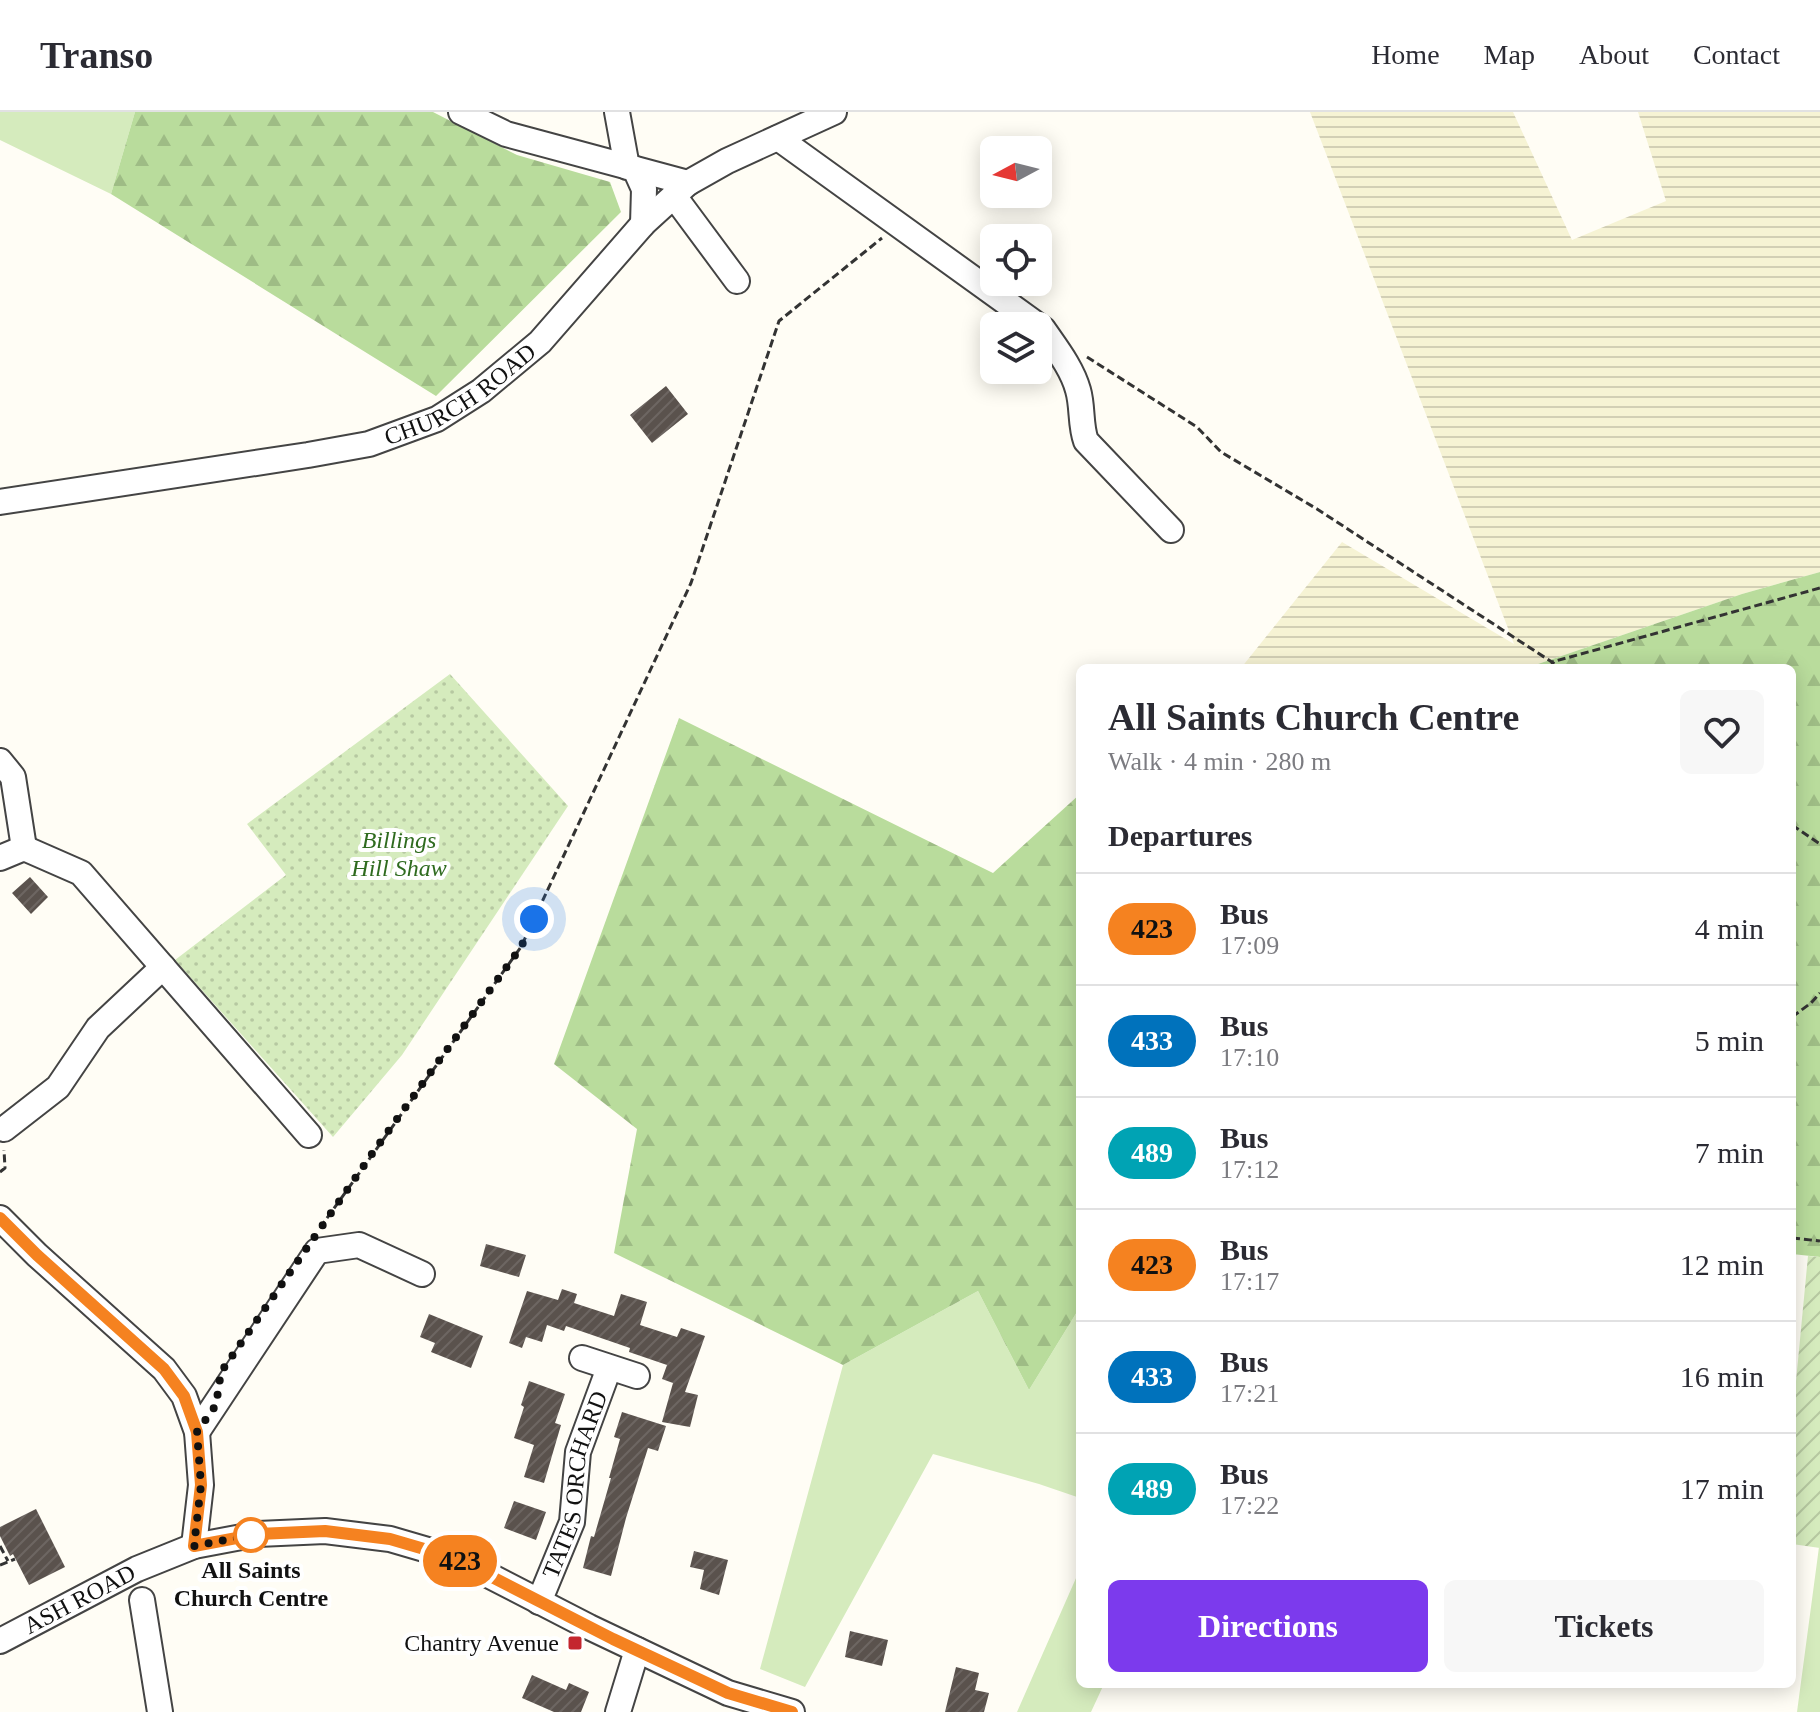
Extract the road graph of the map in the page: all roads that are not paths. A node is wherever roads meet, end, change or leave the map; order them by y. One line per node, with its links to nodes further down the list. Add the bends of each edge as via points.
1 (461, 112): 5 (street, via 506,134)
2 (617, 112): 5 (street)
3 (834, 112): 4 (street, CHURCH ROAD)
4 (778, 138): 6 (street, CHURCH ROAD); 10 (street, via 1043,329 1078,388 1086,441)
5 (631, 168): 6 (street); 7 (street, via 644,189)
6 (681, 190): 7 (street, CHURCH ROAD); 8 (street)
7 (643, 224): 9 (street, CHURCH ROAD, via 540,342 437,419 338,450)
8 (737, 281)
9 (0, 502)
10 (1171, 530)
11 (0, 761): 12 (street, via 13,777)
12 (24, 848): 13 (street); 14 (street, via 81,873)
13 (0, 858)
14 (163, 967): 15 (street, via 98,1028 58,1087); 16 (street)
15 (4, 1129)
16 (309, 1135)
17 (0, 1218): 22 (street, via 164,1369 184,1396)
18 (422, 1274): 22 (street, via 359,1245 317,1251)
19 (582, 1358): 20 (street, TATES ORCHARD)
20 (609, 1368): 21 (street, TATES ORCHARD); 25 (street, TATES ORCHARD, via 578,1452 572,1522)
21 (637, 1376)
22 (197, 1432): 23 (street, via 201,1485)
23 (194, 1546): 25 (street, ASH ROAD, via 258,1534 325,1531 390,1539 455,1558); 26 (street, ASH ROAD, via 137,1569)
24 (142, 1600): 28 (street)
25 (539, 1602): 27 (street, ASH ROAD)
26 (0, 1640)
27 (637, 1650): 29 (street); 30 (street, ASH ROAD, via 728,1693)
28 (160, 1712)
29 (618, 1712)
30 (792, 1712)

